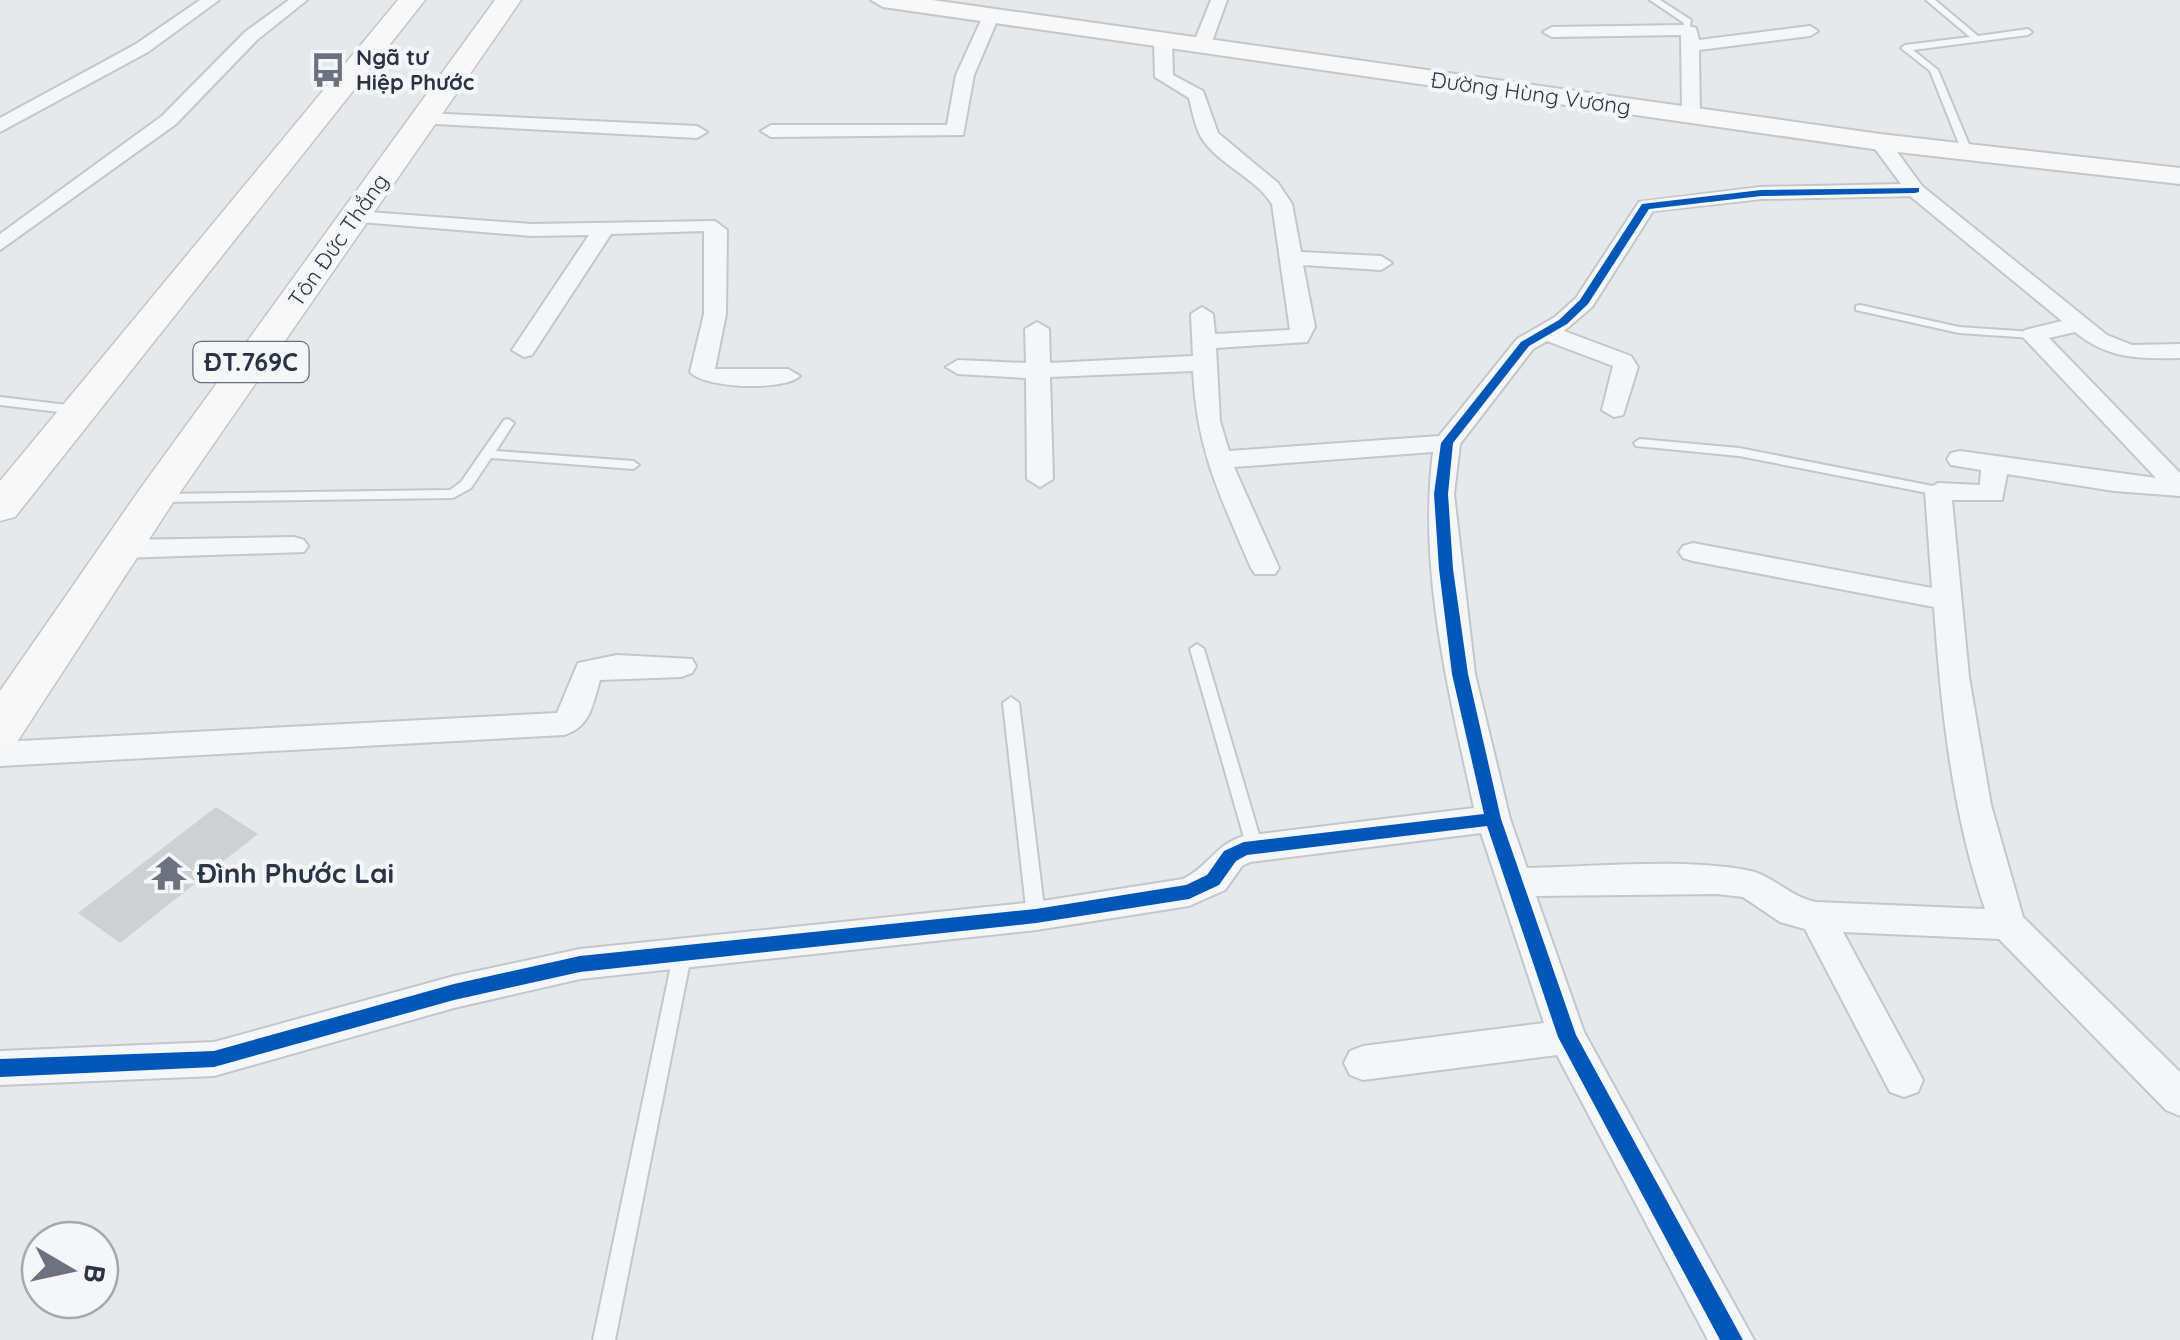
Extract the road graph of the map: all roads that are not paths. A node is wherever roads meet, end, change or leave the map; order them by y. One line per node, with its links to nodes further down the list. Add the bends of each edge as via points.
1 (211, 0): 20 (street, via 142,48)
2 (300, 0): 29 (street, via 251,36 169,120)
3 (412, 0): 45 (main road)
4 (508, 0): 19 (main road, Tôn Đức Thắng / ĐT.769C)
5 (883, 0): 9 (street, Đường Hùng Vương)
6 (1219, 0): 17 (street)
7 (1654, 0): 15 (lane, via 1688,22)
8 (1930, 0): 14 (lane)
9 (936, 4): 10 (street, Đường Hùng Vương)
10 (991, 16): 16 (street, Đường Hùng Vương); 21 (street, via 965,75 956,130)
11 (1810, 30): 15 (street)
12 (1552, 32): 15 (street)
13 (2028, 32): 14 (lane)
14 (1975, 37): 24 (lane, via 1905,48 1934,70)
15 (1688, 38): 18 (street)
16 (1164, 42): 17 (street, Đường Hùng Vương); 30 (street, via 1164,77 1197,95 1208,134 1271,187 1282,204)
17 (1200, 47): 18 (street, Đường Hùng Vương)
18 (1692, 115): 23 (street, Đường Hùng Vương)
19 (424, 119): 22 (street); 27 (main road, Tôn Đức Thắng / ĐT.769C)
20 (0, 126)
21 (771, 130)
22 (697, 132)
23 (1880, 142): 24 (street, Đường Hùng Vương); 26 (street)
24 (1968, 154): 25 (street, Đường Hùng Vương)
25 (2180, 176)
26 (1915, 190): 34 (street); 36 (street, via 1761,194 1646,206 1584,302)
27 (355, 217): 28 (street); 58 (main road, Tôn Đức Thắng / ĐT.769C)
28 (602, 231): 38 (street); 43 (street, via 695,224 716,230 716,314 702,372 713,378)
29 (0, 244)
30 (1294, 258): 31 (street); 40 (street, via 1303,328 1298,337)
31 (1381, 263)
32 (1860, 308): 37 (lane, via 1940,327)
33 (1202, 314): 40 (street)
34 (2077, 325): 37 (street); 39 (street, via 2112,348)
35 (1037, 329): 42 (street)
36 (1544, 332): 46 (street, via 1624,361); 49 (street, via 1525,344)
37 (2033, 335): 56 (street)
38 (524, 350)
39 (2180, 351)
40 (1203, 352): 42 (street); 52 (street)
41 (958, 368): 42 (street)
42 (1036, 371): 55 (street)
43 (788, 376)
44 (0, 402): 45 (lane)
45 (76, 410): 59 (main road)
46 (1614, 410)
47 (508, 423): 50 (lane)
48 (1640, 442): 57 (lane, via 1739,452)
49 (1447, 443): 52 (street); 70 (street, via 1441,480 1446,569 1460,674)
50 (487, 454): 53 (lane); 58 (lane, via 453,494)
51 (1960, 459): 54 (street)
52 (1218, 460): 63 (street)
53 (633, 466)
54 (1994, 466): 56 (street); 57 (street, via 1994,494)
55 (1040, 479)
56 (2178, 488)
57 (1938, 491): 64 (street)
58 (155, 498): 61 (main road, Tôn Đức Thắng / ĐT.769C)
59 (0, 508)
60 (294, 546): 61 (street)
61 (121, 549): 68 (main road, Tôn Đức Thắng / ĐT.769C)
62 (1693, 552): 64 (street)
63 (1265, 568)
64 (1945, 600): 75 (street, via 1975,805)
65 (1197, 649): 71 (lane)
66 (680, 666): 69 (street, via 590,671 576,712 564,724)
67 (1011, 703): 73 (lane)
68 (0, 729)
69 (0, 754)
70 (1494, 819): 71 (street); 72 (street)
71 (1255, 848): 73 (street, via 1230,856 1212,880 1189,892)
72 (1514, 882): 74 (street, via 1717,880 1750,884 1792,912); 77 (street)
73 (1036, 916): 76 (street)
74 (1816, 916): 75 (street); 80 (street)
75 (2008, 926): 81 (street)
76 (683, 951): 79 (street, via 580,964 454,992 214,1059); 82 (lane)
77 (1567, 1037): 78 (street); 83 (street)
78 (1363, 1063)
79 (0, 1068)
80 (1904, 1080)
81 (2180, 1098)
82 (604, 1340)
83 (1732, 1340)

